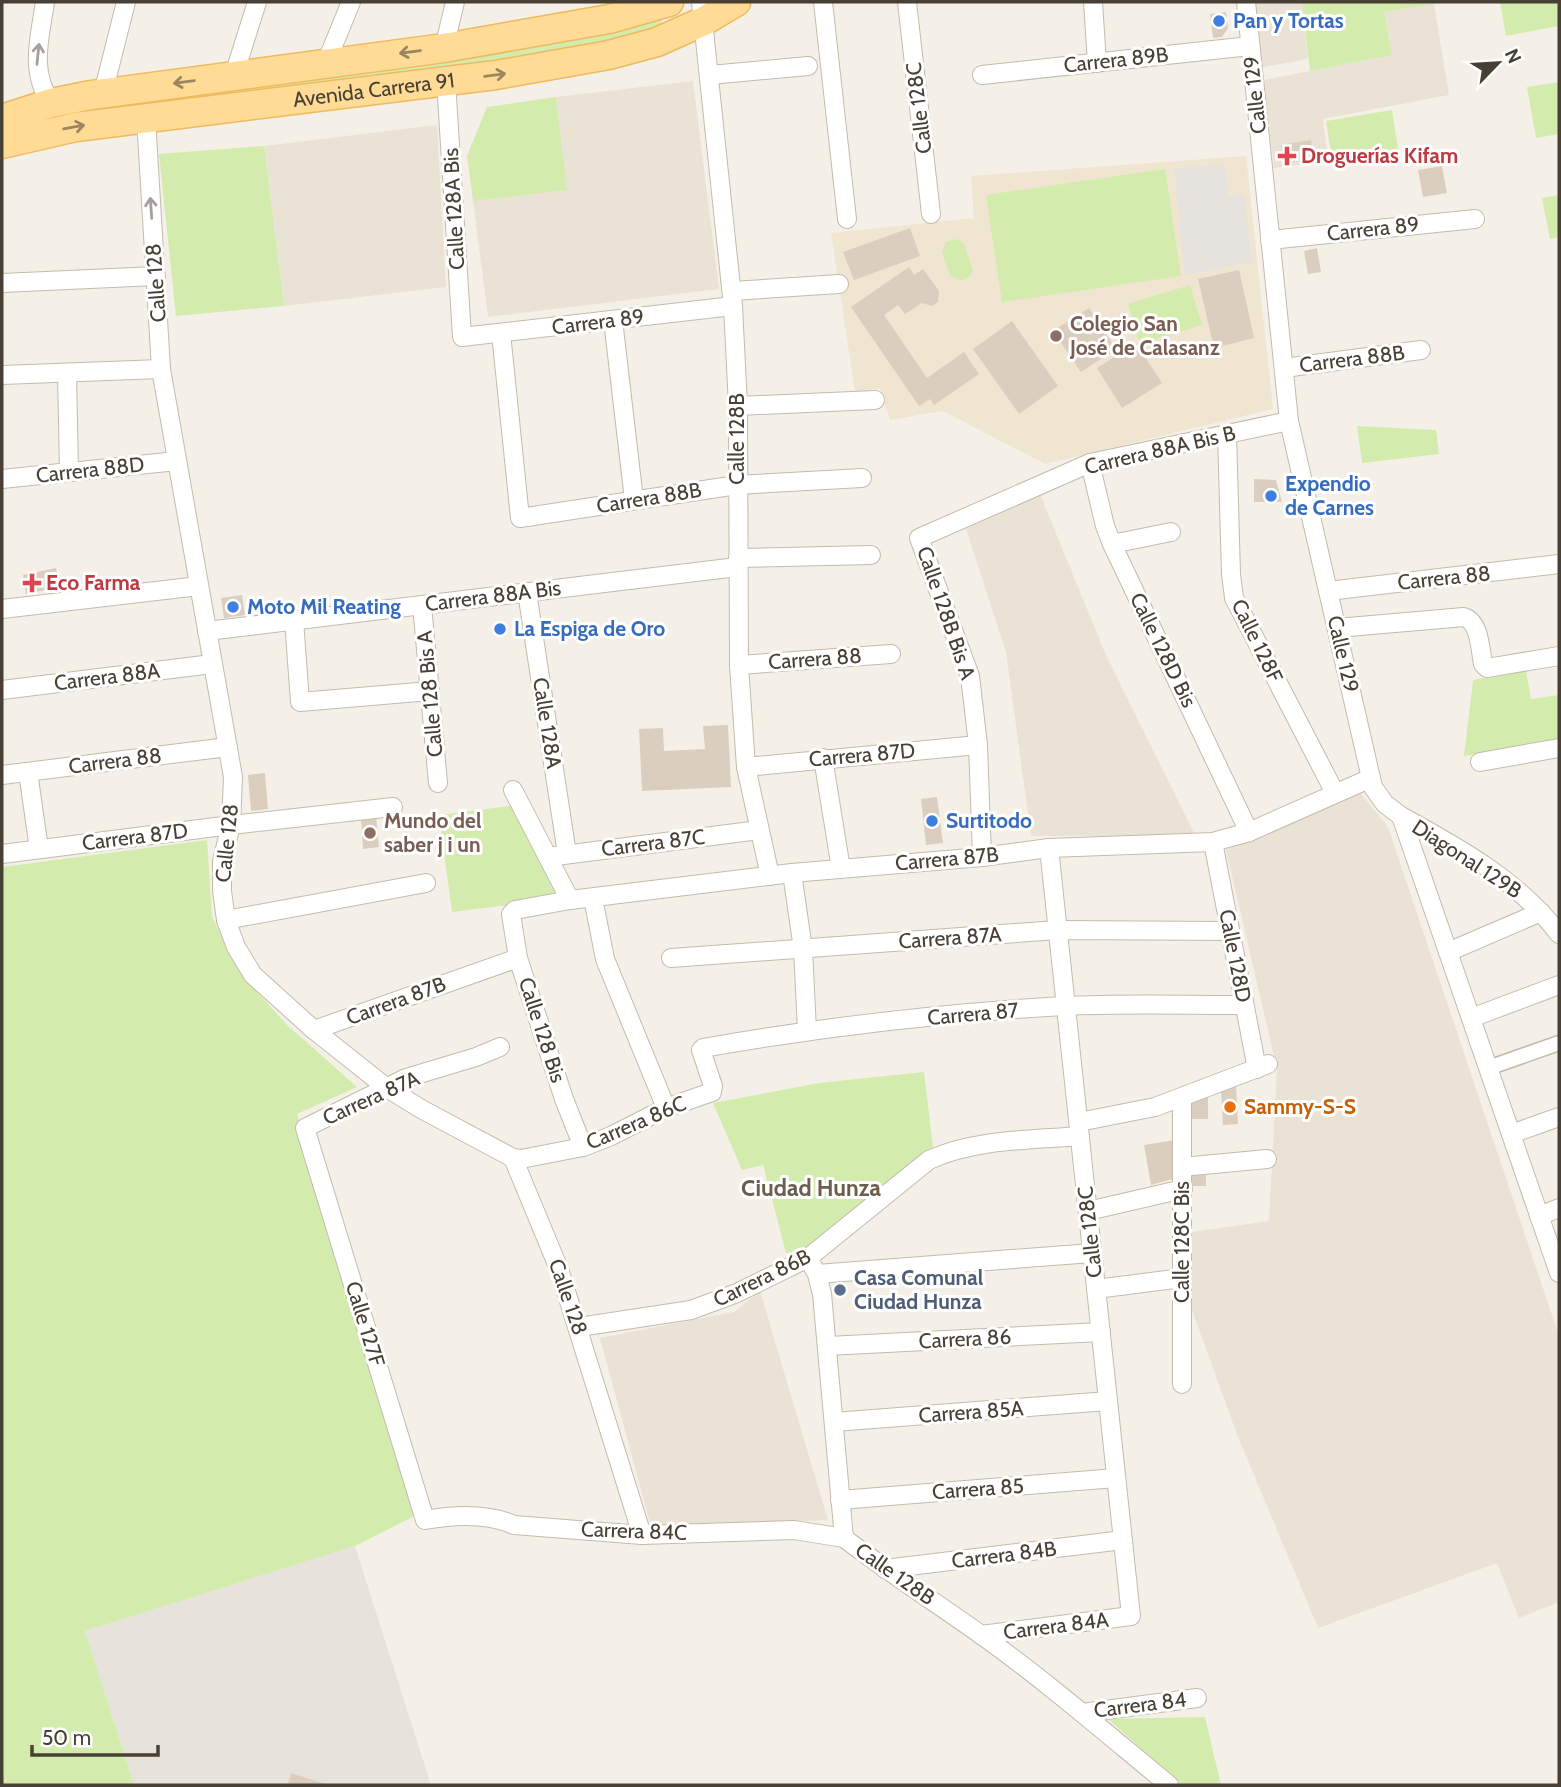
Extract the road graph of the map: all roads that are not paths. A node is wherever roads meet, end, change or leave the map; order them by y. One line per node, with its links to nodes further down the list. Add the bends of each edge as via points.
1 (45, 2): 24 (street, one-way to 1, via 41,87 37,67)
2 (126, 2): 23 (street)
3 (257, 2): 19 (street)
4 (351, 2): 17 (street)
5 (455, 2): 15 (street)
6 (669, 2): 12 (main road, Avenida Carrera 91)
7 (736, 2): 13 (main road, Avenida Carrera 91)
8 (823, 2): 29 (street)
9 (907, 2): 28 (street, Calle 128C)
10 (1093, 2): 16 (street)
11 (1246, 2): 14 (street, Calle 129)
12 (609, 10): 15 (main road, Avenida Carrera 91)
13 (703, 11): 20 (street, Calle 128B); 22 (main road, Avenida Carrera 91, one-way to 13, via 609,55 657,42)
14 (1250, 46): 16 (street, Carrera 89B); 31 (street, Calle 129)
15 (444, 48): 17 (main road, Avenida Carrera 91, one-way to 17)
16 (1097, 62): 21 (street, Carrera 89B)
17 (326, 63): 19 (main road, Avenida Carrera 91)
18 (808, 66): 20 (street)
19 (234, 75): 23 (main road, Avenida Carrera 91, one-way to 23)
20 (710, 75): 35 (street, Calle 128B)
21 (982, 75)
22 (446, 81): 25 (main road, Avenida Carrera 91); 38 (street, Calle 128A Bis)
23 (103, 93): 24 (main road, Avenida Carrera 91)
24 (51, 103): 26 (main road, Avenida Carrera 91)
25 (146, 118): 27 (main road, Avenida Carrera 91, one-way to 25, via 76,127); 32 (street, Calle 128, one-way to 25)
26 (2, 119)
27 (2, 144)
28 (931, 214)
29 (847, 219)
30 (1475, 219): 31 (street, Carrera 89)
31 (1270, 240): 40 (street, Calle 129)
32 (156, 276): 33 (street); 41 (street, Calle 128)
33 (2, 283)
34 (839, 284): 35 (street, Carrera 89)
35 (732, 299): 36 (street, Carrera 89); 45 (street, Calle 128B)
36 (613, 320): 37 (street, Carrera 89); 54 (street)
37 (501, 333): 38 (street, Carrera 89); 54 (street, Carrera 88B, via 520,518)
38 (462, 337)
39 (1421, 350): 40 (street, Carrera 88B)
40 (1283, 368): 46 (street, Calle 129)
41 (162, 369): 42 (street); 48 (street, Calle 128)
42 (67, 373): 43 (street); 50 (street)
43 (2, 375)
44 (875, 400): 45 (street)
45 (738, 406): 53 (street, Calle 128B)
46 (1289, 421): 47 (street, Carrera 88A Bis B); 62 (street, Calle 129)
47 (1227, 434): 49 (street, Carrera 88A Bis B); 86 (street, Calle 128F, via 1234,598)
48 (177, 461): 50 (street, Carrera 88D); 61 (street, Calle 128)
49 (1090, 463): 56 (street, Carrera 88A Bis B); 57 (street, Calle 128D Bis)
50 (69, 472): 52 (street, Carrera 88D)
51 (862, 478): 53 (street, Carrera 88B)
52 (2, 479)
53 (737, 485): 54 (street, Carrera 88B); 59 (street, Calle 128B)
54 (634, 500)
55 (1171, 532): 57 (street)
56 (919, 538): 75 (street, Calle 128B Bis A, via 970,676)
57 (1112, 544): 91 (street, Calle 128D Bis)
58 (871, 555): 59 (street, Carrera 88A Bis)
59 (737, 562): 63 (street, Carrera 88A Bis); 72 (street, Calle 128B)
60 (1559, 564): 62 (street, Carrera 88)
61 (199, 586): 65 (street); 68 (street, Calle 128)
62 (1328, 591): 67 (street, Calle 129)
63 (527, 592): 64 (street, Carrera 88A Bis); 96 (street, Calle 128A)
64 (422, 605): 66 (street, Carrera 88A Bis); 74 (street, Calle 128 Bis A)
65 (2, 608)
66 (294, 620): 68 (street, Carrera 88A Bis); 74 (street, via 300,702)
67 (1337, 628): 70 (street, via 1464,617 1475,626 1487,668); 83 (street, Calle 129)
68 (207, 631): 71 (street, Calle 128)
69 (891, 653): 72 (street, Carrera 88)
70 (1559, 656)
71 (212, 664): 73 (street, Carrera 88A); 76 (street, Calle 128)
72 (739, 665): 80 (street, Calle 128B)
73 (2, 690)
74 (430, 691): 84 (street, Calle 128 Bis A)
75 (978, 745): 78 (street, Carrera 87D); 97 (street, Calle 128B Bis A)
76 (228, 747): 81 (street, Carrera 88); 89 (street, Calle 128, via 233,777)
77 (1559, 748): 79 (street)
78 (823, 758): 80 (street, Carrera 87D); 99 (street)
79 (1480, 762)
80 (746, 767): 90 (street, Calle 128B)
81 (28, 772): 82 (street, Carrera 88); 94 (street)
82 (2, 775)
83 (1371, 778): 86 (street, Carrera 87B); 88 (street, Calle 129, via 1378,796)
84 (438, 783)
85 (513, 790): 98 (street)
86 (1335, 793): 91 (street, Carrera 87B)
87 (393, 807): 89 (street, Carrera 87D)
88 (1401, 816): 106 (street, Diagonal 129B, via 1511,883); 112 (street, Calle 129)
89 (231, 825): 94 (street, Carrera 87D); 107 (street, Calle 128, via 222,861)
90 (759, 830): 96 (street, Carrera 87C); 101 (street, Calle 128B)
91 (1250, 832): 92 (street, Carrera 87B)
92 (1213, 842): 93 (street, Carrera 87B); 109 (street, Calle 128D)
93 (1049, 848): 97 (street, Carrera 87B); 108 (street, Calle 128C)
94 (39, 849): 95 (street, Carrera 87D)
95 (2, 854)
96 (567, 854): 98 (street, Carrera 87C)
97 (982, 857): 99 (street, Carrera 87B)
98 (548, 858): 104 (street)
99 (841, 869): 100 (street, Carrera 87B)
100 (792, 873): 101 (street, Carrera 87B); 111 (street)
101 (770, 876): 103 (street, Carrera 87B)
102 (426, 883): 107 (street)
103 (593, 898): 104 (street, Carrera 87B); 128 (street, via 605,959)
104 (570, 900): 105 (street, Carrera 87B)
105 (512, 912): 113 (street, Calle 128 Bis)
106 (1541, 912): 110 (street, Diagonal 129B); 112 (street)
107 (226, 920): 119 (street, Calle 128, via 253,975)
108 (1058, 930): 109 (street, Carrera 87A); 111 (street, Carrera 87A); 117 (street, Calle 128C)
109 (1230, 932): 116 (street, Calle 128D)
110 (1559, 933)
111 (803, 949): 114 (street, Carrera 87A); 120 (street)
112 (1448, 952): 118 (street, Calle 129)
113 (518, 958): 119 (street, Carrera 87B); 133 (street, Calle 128 Bis)
114 (671, 958)
115 (1559, 986): 118 (street)
116 (1244, 1005): 117 (street, Carrera 87); 123 (street, Calle 128D)
117 (1066, 1006): 120 (street, Carrera 87); 131 (street, Calle 128C)
118 (1471, 1018): 124 (street, Calle 129)
119 (314, 1030): 126 (street, Calle 128)
120 (807, 1030): 125 (street, Carrera 87, via 704,1048)
121 (1559, 1042): 124 (street)
122 (500, 1047): 126 (street, Carrera 87A)
123 (1262, 1067): 127 (street, Carrera 86B)
124 (1488, 1068): 132 (street, Calle 129)
125 (713, 1086): 128 (street, Carrera 86C, via 712,1092)
126 (387, 1088): 130 (street, Carrera 87A); 134 (street, Calle 128)
127 (1182, 1099): 131 (street, Carrera 86B); 136 (street, Calle 128C Bis)
128 (666, 1108): 133 (street, Carrera 86C)
129 (1559, 1116): 132 (street)
130 (306, 1127): 154 (street, Calle 127F)
131 (1079, 1129): 139 (street, Calle 128C); 142 (street, Carrera 86B, via 929,1160)
132 (1511, 1133): 140 (street, Calle 129)
133 (583, 1147): 134 (street, Carrera 86C)
134 (513, 1158): 146 (street, Calle 128)
135 (1267, 1159): 136 (street)
136 (1182, 1167): 137 (street, Calle 128C Bis)
137 (1183, 1189): 139 (street); 144 (street, Calle 128C Bis)
138 (1559, 1208): 140 (street)
139 (1088, 1211): 141 (street, Calle 128C)
140 (1539, 1216): 143 (street, Calle 129)
141 (1092, 1253): 142 (street); 145 (street, Calle 128C)
142 (813, 1266): 146 (street, Carrera 86B, via 691,1310); 148 (street, Calle 128B)
143 (1559, 1273)
144 (1182, 1278): 145 (street); 149 (street, Calle 128C Bis)
145 (1096, 1289): 147 (street, Calle 128C)
146 (579, 1327): 155 (street, Calle 128)
147 (1101, 1332): 148 (street, Carrera 86); 150 (street, Calle 128C)
148 (828, 1346): 151 (street, Calle 128B)
149 (1182, 1384)
150 (1108, 1401): 151 (street, Carrera 85A); 152 (street, Calle 128C)
151 (834, 1422): 153 (street, Calle 128B)
152 (1116, 1478): 153 (street, Carrera 85); 157 (street, Calle 128C)
153 (839, 1500): 156 (street, Calle 128B)
154 (425, 1520): 155 (street, Carrera 84C, via 449,1516 500,1519 514,1525)
155 (642, 1535): 156 (street, Carrera 84C, via 794,1530)
156 (844, 1538): 158 (street, Calle 128B)
157 (1123, 1540): 158 (street, Carrera 84B); 159 (street, Calle 128C)
158 (885, 1569): 160 (street, Calle 128B)
159 (1131, 1616): 160 (street, Carrera 84A)
160 (981, 1635): 162 (street, Calle 128B)
161 (1198, 1698): 162 (street, Carrera 84)
162 (1083, 1713): 163 (street, Calle 128B)
163 (1168, 1785)

